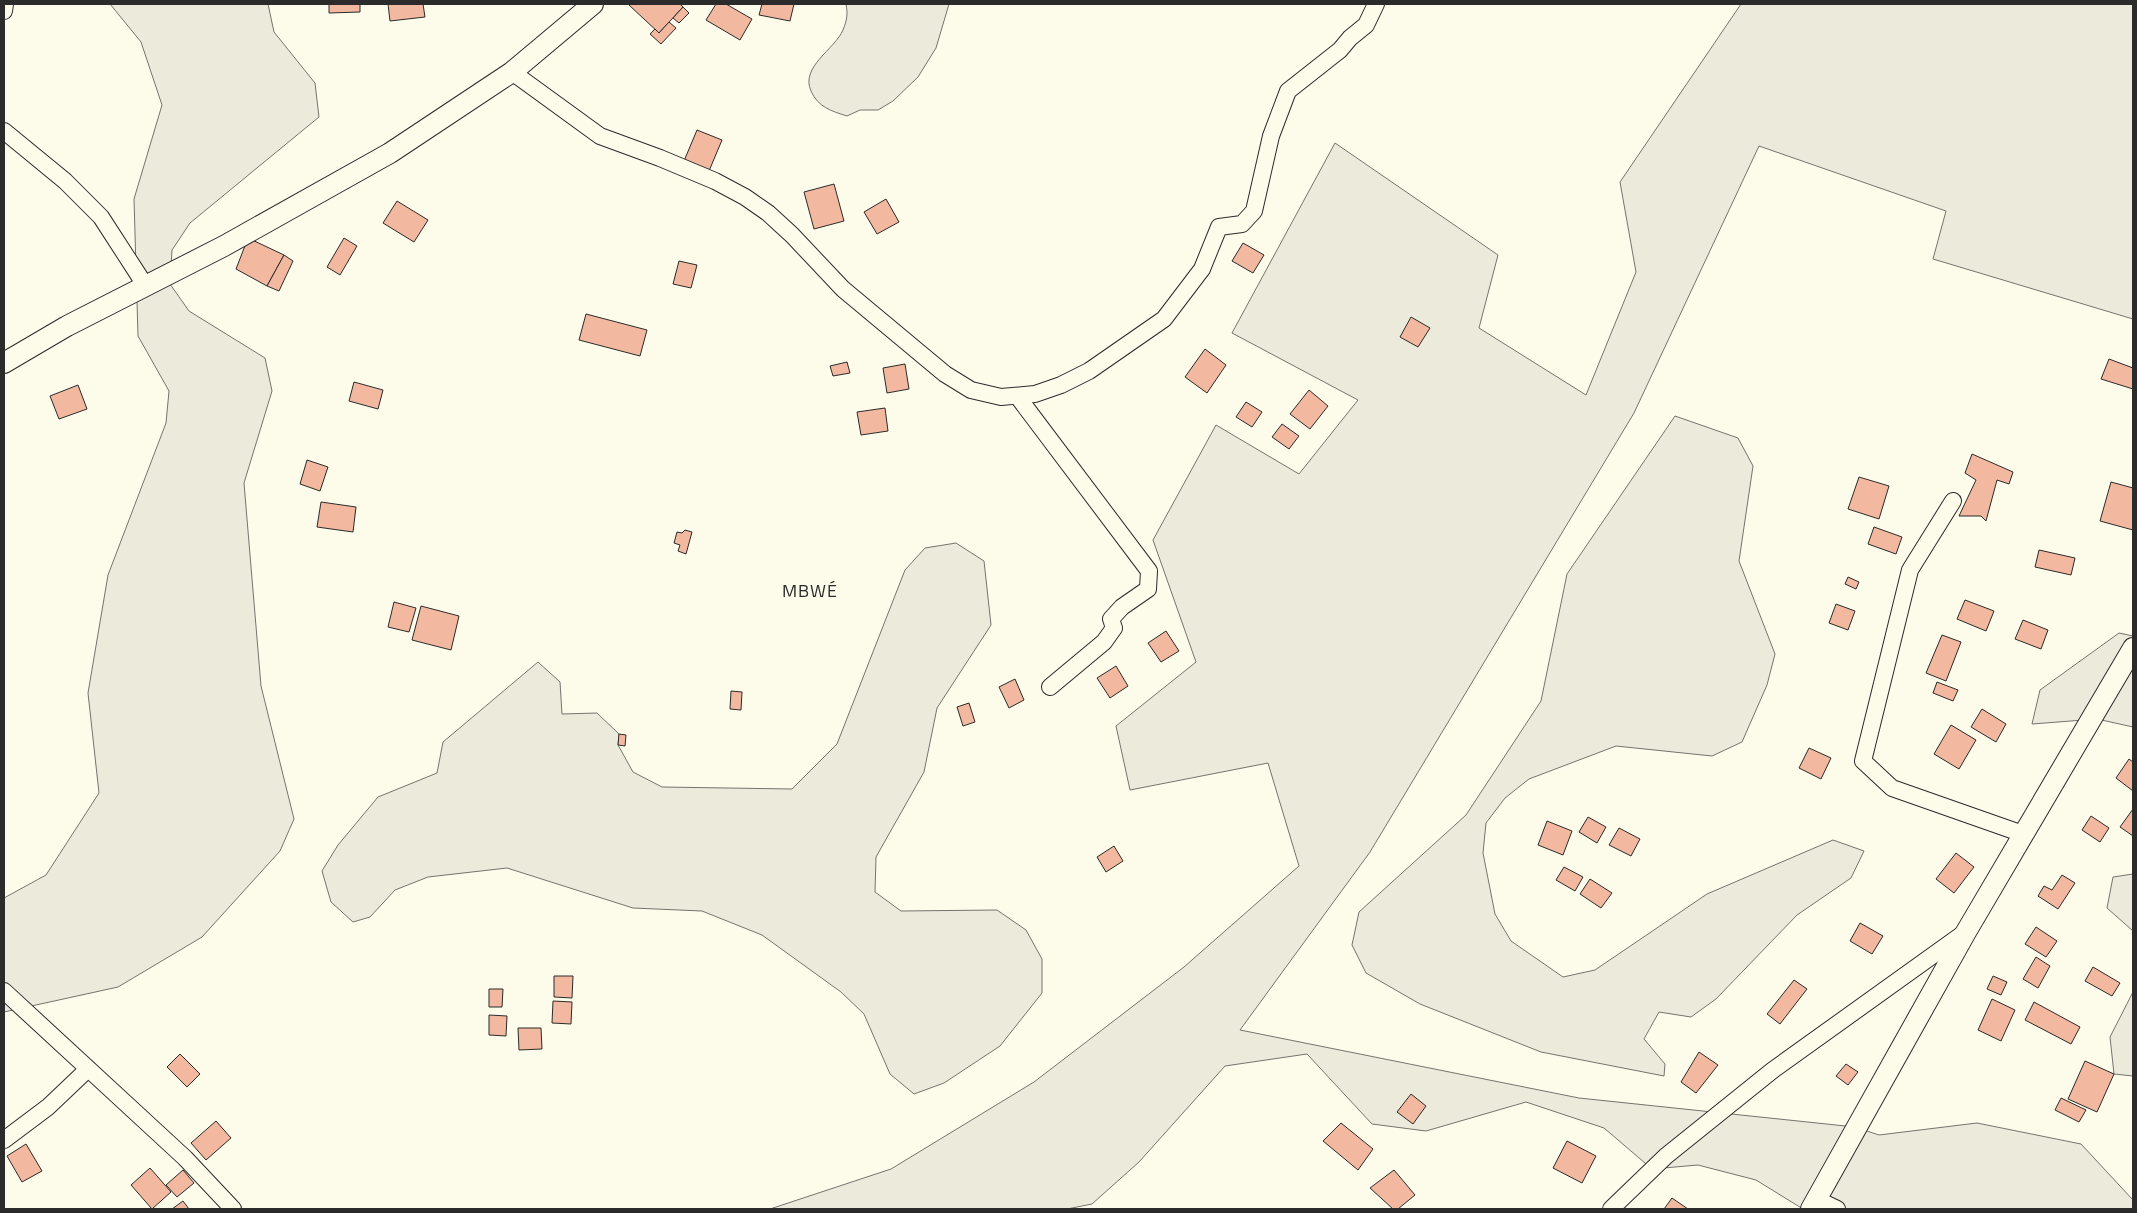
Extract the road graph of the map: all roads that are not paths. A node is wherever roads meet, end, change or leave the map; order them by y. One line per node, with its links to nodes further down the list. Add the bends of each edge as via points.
1 (5, 4): 4 (street)
2 (592, 4): 5 (street)
3 (1376, 4): 9 (street, via 1366,25 1288,91 1271,136 1254,210 1242,224 1219,226 1202,269 1164,319 1090,371 1036,394)
4 (4, 12)
5 (512, 72): 7 (street, via 346,180); 9 (street, via 600,136 715,182 768,213 844,289 946,374 971,390 1001,397)
6 (4, 132): 7 (street, via 65,181 100,217)
7 (145, 286): 8 (street)
8 (4, 363)
9 (1018, 396): 12 (street, via 1150,571 1148,589 1111,619 1114,628 1104,642)
10 (1953, 501): 13 (street, via 1910,570 1863,760 1892,788)
11 (2133, 648): 13 (street)
12 (1050, 687)
13 (2023, 834): 14 (street)
14 (1966, 932): 18 (street); 20 (street, via 1773,1070 1666,1156)
15 (4, 991): 16 (street)
16 (88, 1069): 17 (street, via 42,1112); 19 (street, via 185,1158)
17 (4, 1140)
18 (1814, 1204): 21 (street)
19 (233, 1209)
20 (1611, 1209)
21 (1838, 1209)

